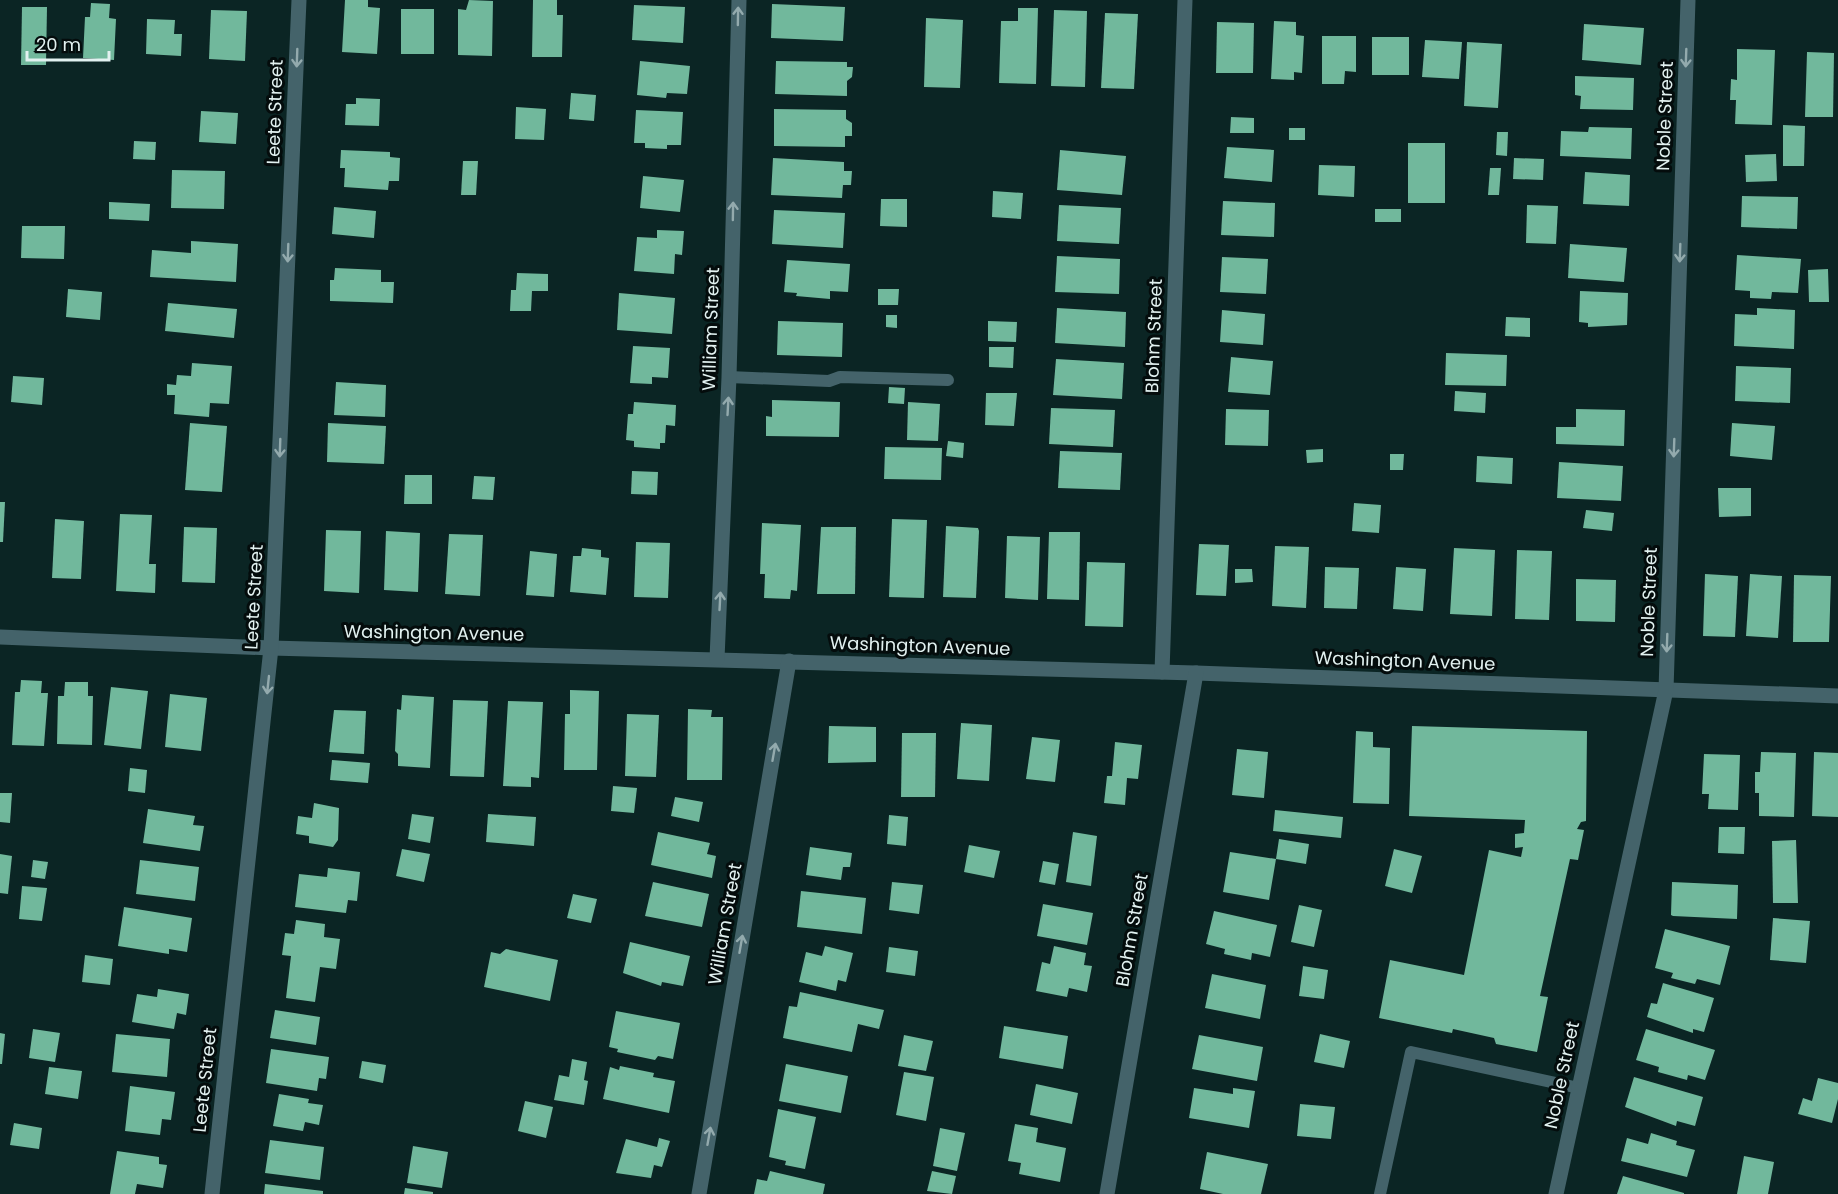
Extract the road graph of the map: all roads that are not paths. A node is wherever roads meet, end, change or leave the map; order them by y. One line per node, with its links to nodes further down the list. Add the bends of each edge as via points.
1 (299, 0): 8 (street, Leete Street, one-way to 8)
2 (739, 0): 5 (street, William Street, one-way to 2)
3 (1185, 0): 11 (street, Blohm Street)
4 (1688, 0): 13 (street, Noble Street, one-way to 13)
5 (729, 376): 6 (lane, via 829,381 840,377); 9 (street, William Street, one-way to 5)
6 (948, 380)
7 (0, 637): 8 (street, Washington Avenue)
8 (271, 648): 9 (street, Washington Avenue); 16 (street, Leete Street, one-way to 16)
9 (717, 659): 10 (street, Washington Avenue)
10 (789, 661): 11 (street, Washington Avenue); 17 (street, William Street, one-way to 10)
11 (1162, 672): 12 (street, Washington Avenue)
12 (1196, 673): 13 (street, Washington Avenue); 18 (street, Blohm Street)
13 (1666, 690): 14 (street, Washington Avenue); 15 (street, Noble Street)
14 (1838, 696)
15 (1580, 1088): 19 (lane, via 1411,1052); 20 (street, Noble Street)
16 (212, 1194)
17 (699, 1194)
18 (1107, 1194)
19 (1380, 1194)
20 (1556, 1194)

